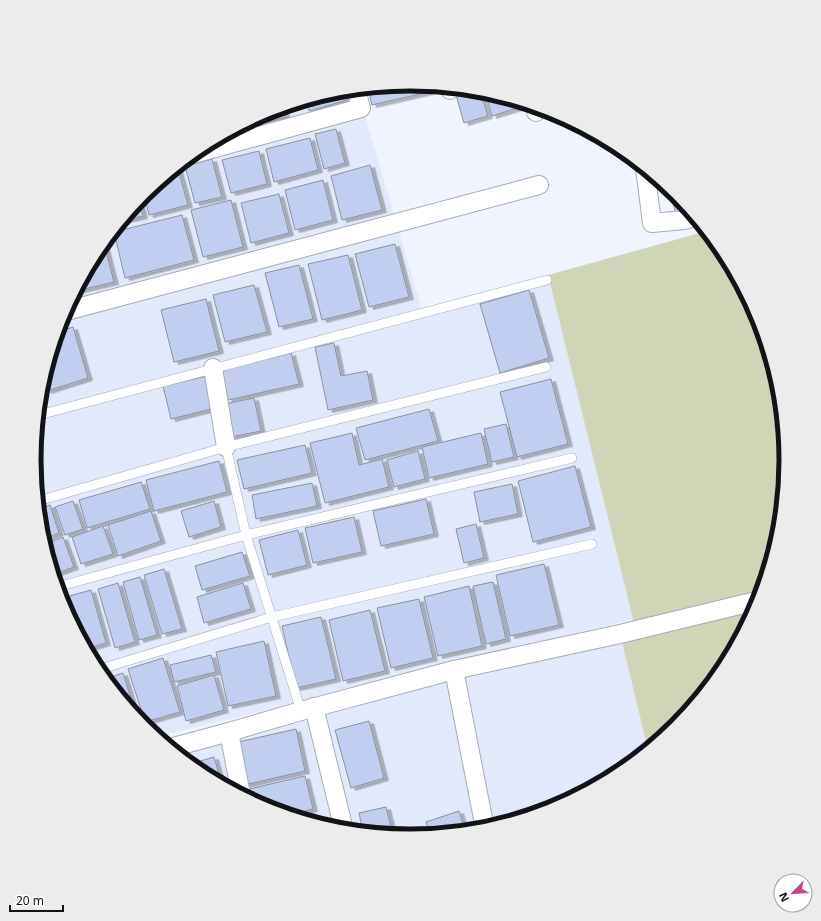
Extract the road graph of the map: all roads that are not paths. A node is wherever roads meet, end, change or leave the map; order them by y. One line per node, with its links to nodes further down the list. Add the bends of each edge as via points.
1 (358, 95): 2 (street, via 361,108)
2 (213, 149)
3 (646, 176): 5 (street, via 652,223)
4 (539, 186): 7 (street)
5 (689, 219)
6 (547, 280): 9 (lane)
7 (74, 308)
8 (546, 367): 11 (lane)
9 (213, 368): 10 (lane); 11 (street)
10 (44, 413)
11 (226, 447): 13 (lane); 14 (lane)
12 (572, 458): 14 (lane)
13 (43, 500)
14 (246, 535): 16 (lane); 18 (lane)
15 (592, 544): 18 (lane)
16 (63, 585)
17 (752, 602): 20 (street)
18 (272, 617): 19 (lane); 21 (lane)
19 (104, 668)
20 (454, 670): 21 (street); 25 (street)
21 (307, 709): 22 (street); 26 (street)
22 (229, 732): 23 (street); 24 (street)
23 (177, 746)
24 (240, 788)
25 (484, 823)
26 (342, 824)

